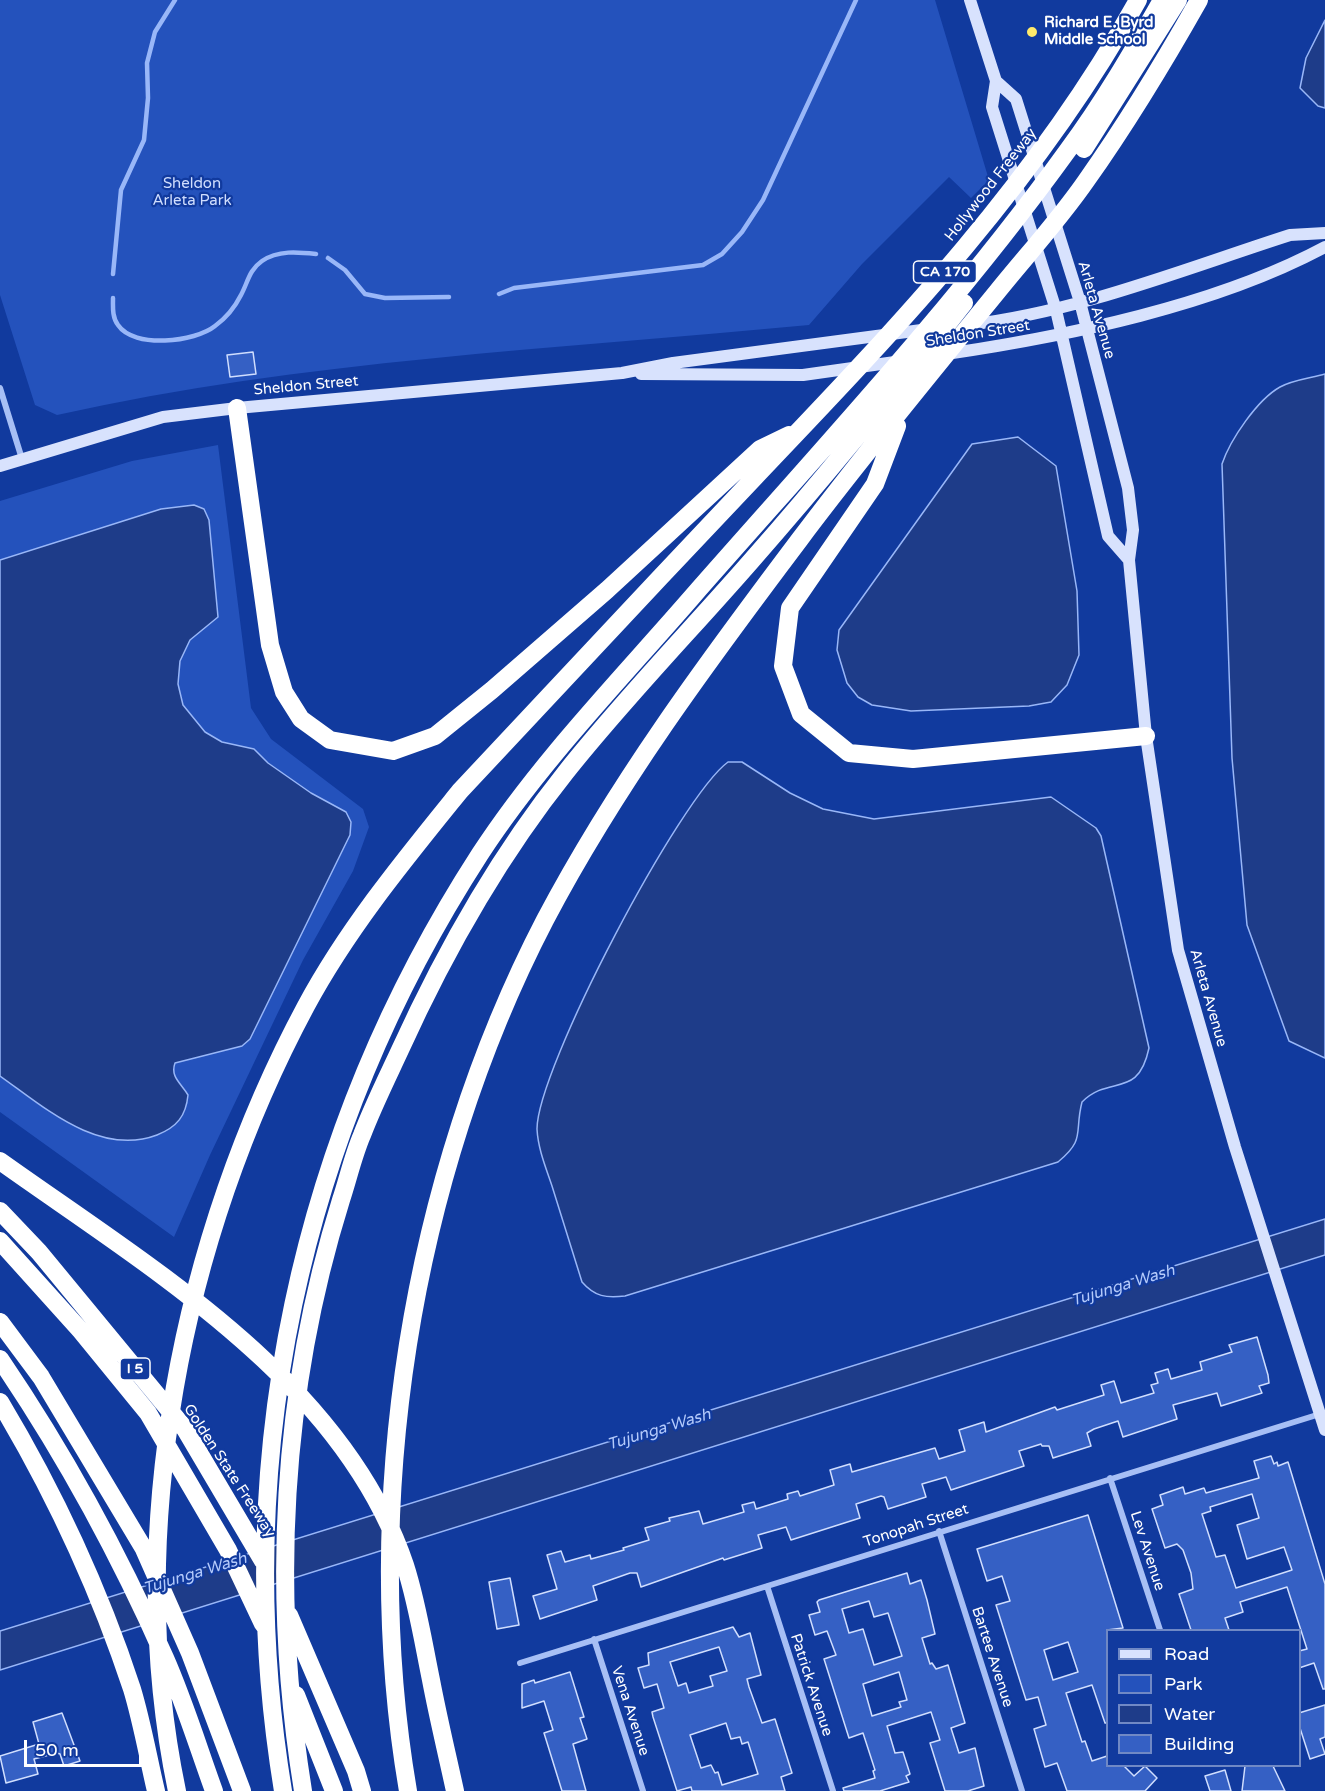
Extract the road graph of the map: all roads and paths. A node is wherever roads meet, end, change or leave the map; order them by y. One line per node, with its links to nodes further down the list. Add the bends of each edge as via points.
1 (970, 0): 6 (main road, Arleta Avenue)
2 (1138, 0): 18 (highway, Hollywood Freeway / CA 170, via 1063,120 969,244)
3 (1162, 0): 7 (highway)
4 (1178, 0): 7 (highway, via 1152,44)
5 (1199, 0): 16 (highway, CA 170, via 1143,96 1084,184)
6 (996, 81): 10 (main road, Arleta Avenue, via 1016,99); 11 (main road, Arleta Avenue, via 992,107)
7 (1074, 153): 41 (highway, via 552,759 482,852 414,966 341,1130 311,1224 295,1288 271,1432 265,1517 265,1629 274,1738); 42 (highway, via 883,406 566,771 499,864 433,976 361,1137 315,1291 291,1434 285,1518 285,1629)
8 (1325, 233): 10 (main road, Sheldon Street, via 1290,235)
9 (1325, 247): 12 (main road, Sheldon Street, via 1300,261 1204,296)
10 (1080, 302): 11 (main road, Sheldon Street); 12 (main road, Arleta Avenue)
11 (1056, 310): 13 (main road, Arleta Avenue); 14 (main road, Sheldon Street, via 1005,321 857,338)
12 (1087, 329): 13 (main road, Sheldon Street); 21 (main road, Arleta Avenue, via 1128,488)
13 (1062, 335): 14 (main road, Sheldon Street, via 803,375); 21 (main road, Arleta Avenue, via 1108,536)
14 (622, 373): 17 (main road, Sheldon Street)
15 (0, 388): 19 (street)
16 (904, 407): 22 (highway, via 875,484 790,608 783,666 801,714 849,753 913,759); 45 (highway, via 801,538 658,734 598,827 545,921 506,1005 474,1089 440,1195 414,1304 395,1440 390,1556 395,1679)
17 (237, 408): 18 (highway, via 270,645 284,692 301,719 330,740 393,752 435,736 607,590 760,449); 19 (main road, Sheldon Street, via 163,417)
18 (801, 429): 38 (highway, Hollywood Freeway, via 460,791 402,862 306,1006 246,1133 220,1204 183,1336 168,1428 157,1583 162,1685)
19 (22, 459): 20 (main road, Sheldon Street)
20 (0, 466)
21 (1130, 560): 22 (main road, Arleta Avenue)
22 (1146, 736): 29 (main road, Arleta Avenue, via 1178,950)
23 (0, 1161): 46 (highway, via 238,1334 291,1384 331,1432 374,1495 415,1599)
24 (0, 1211): 44 (highway, Golden State Freeway / I 5, via 39,1252 185,1429 253,1540 280,1595)
25 (0, 1241): 43 (highway, via 148,1413 228,1550 282,1661)
26 (0, 1322): 40 (highway, via 41,1377 144,1549 190,1653)
27 (0, 1359): 39 (highway, via 38,1415 118,1557 166,1660)
28 (0, 1402): 37 (highway, via 88,1573 132,1690)
29 (1320, 1414): 30 (main road, Arleta Avenue); 31 (street, Tonopah Street)
30 (1325, 1430)
31 (1110, 1478): 32 (street, Tonopah Street); 34 (street, Lev Avenue)
32 (939, 1531): 33 (street, Tonopah Street); 49 (street, Bartee Avenue)
33 (767, 1586): 35 (street, Tonopah Street); 48 (street, Patrick Avenue)
34 (1160, 1629)
35 (594, 1639): 36 (street, Tonopah Street); 47 (street, Vena Avenue)
36 (520, 1664)
37 (156, 1791)
38 (177, 1791)
39 (214, 1791)
40 (242, 1791)
41 (283, 1791)
42 (303, 1791)
43 (334, 1791)
44 (362, 1791)
45 (408, 1791)
46 (455, 1791)
47 (643, 1791)
48 (833, 1791)
49 (1022, 1791)

